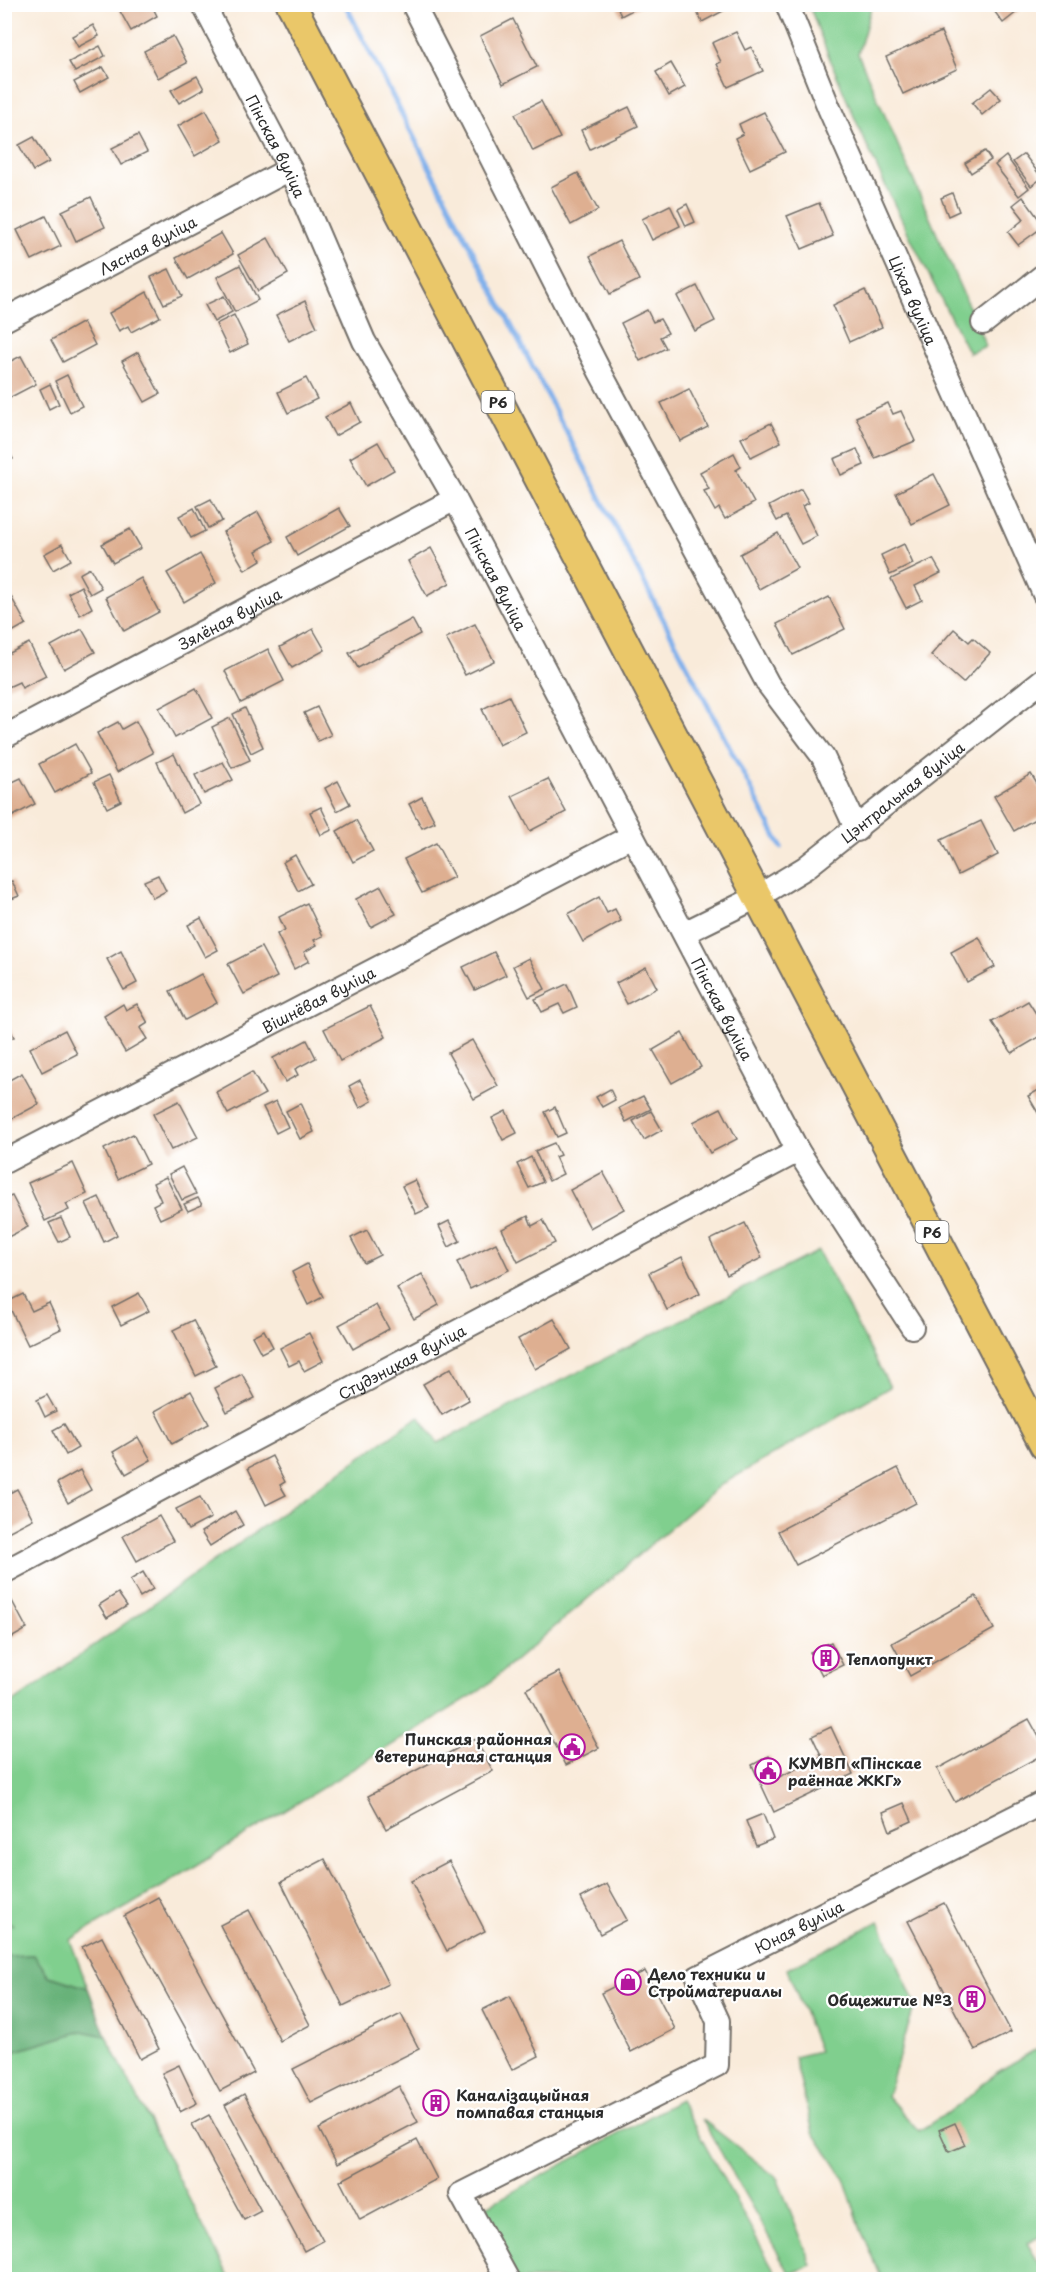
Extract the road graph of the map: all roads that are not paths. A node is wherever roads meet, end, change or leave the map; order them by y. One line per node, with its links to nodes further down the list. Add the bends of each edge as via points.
1 (203, 4): 5 (street, Пінская вуліца)
2 (291, 4): 15 (main road, Р6)
3 (413, 4): 13 (street, via 600,372 768,684 823,757)
4 (787, 4): 10 (street, Ціхая вуліца, via 829,108)
5 (290, 169): 7 (street, Лясная вуліца); 9 (street, Пінская вуліца, via 364,341)
6 (1044, 275): 8 (street)
7 (4, 320)
8 (983, 323)
9 (455, 499): 12 (street, Зялёная вуліца); 14 (street, Пінская вуліца)
10 (1044, 594)
11 (1044, 679): 13 (street, Цэнтральная вуліца)
12 (4, 737)
13 (857, 830): 15 (street, Цэнтральная вуліца)
14 (632, 836): 16 (street, Пінская вуліца); 18 (street, Вішнёвая вуліца)
15 (757, 897): 16 (street, Цэнтральная вуліца); 20 (main road, Р6)
16 (684, 933): 17 (street, Пінская вуліца)
17 (798, 1151): 19 (street, Пінская вуліца); 21 (street, Студэнцкая вуліца)
18 (4, 1162)
19 (912, 1327)
20 (1044, 1445)
21 (4, 1572)
22 (1044, 1802): 23 (street, Юная вуліца, via 698,1977 718,2021 717,2065 461,2194)
23 (508, 2280)

